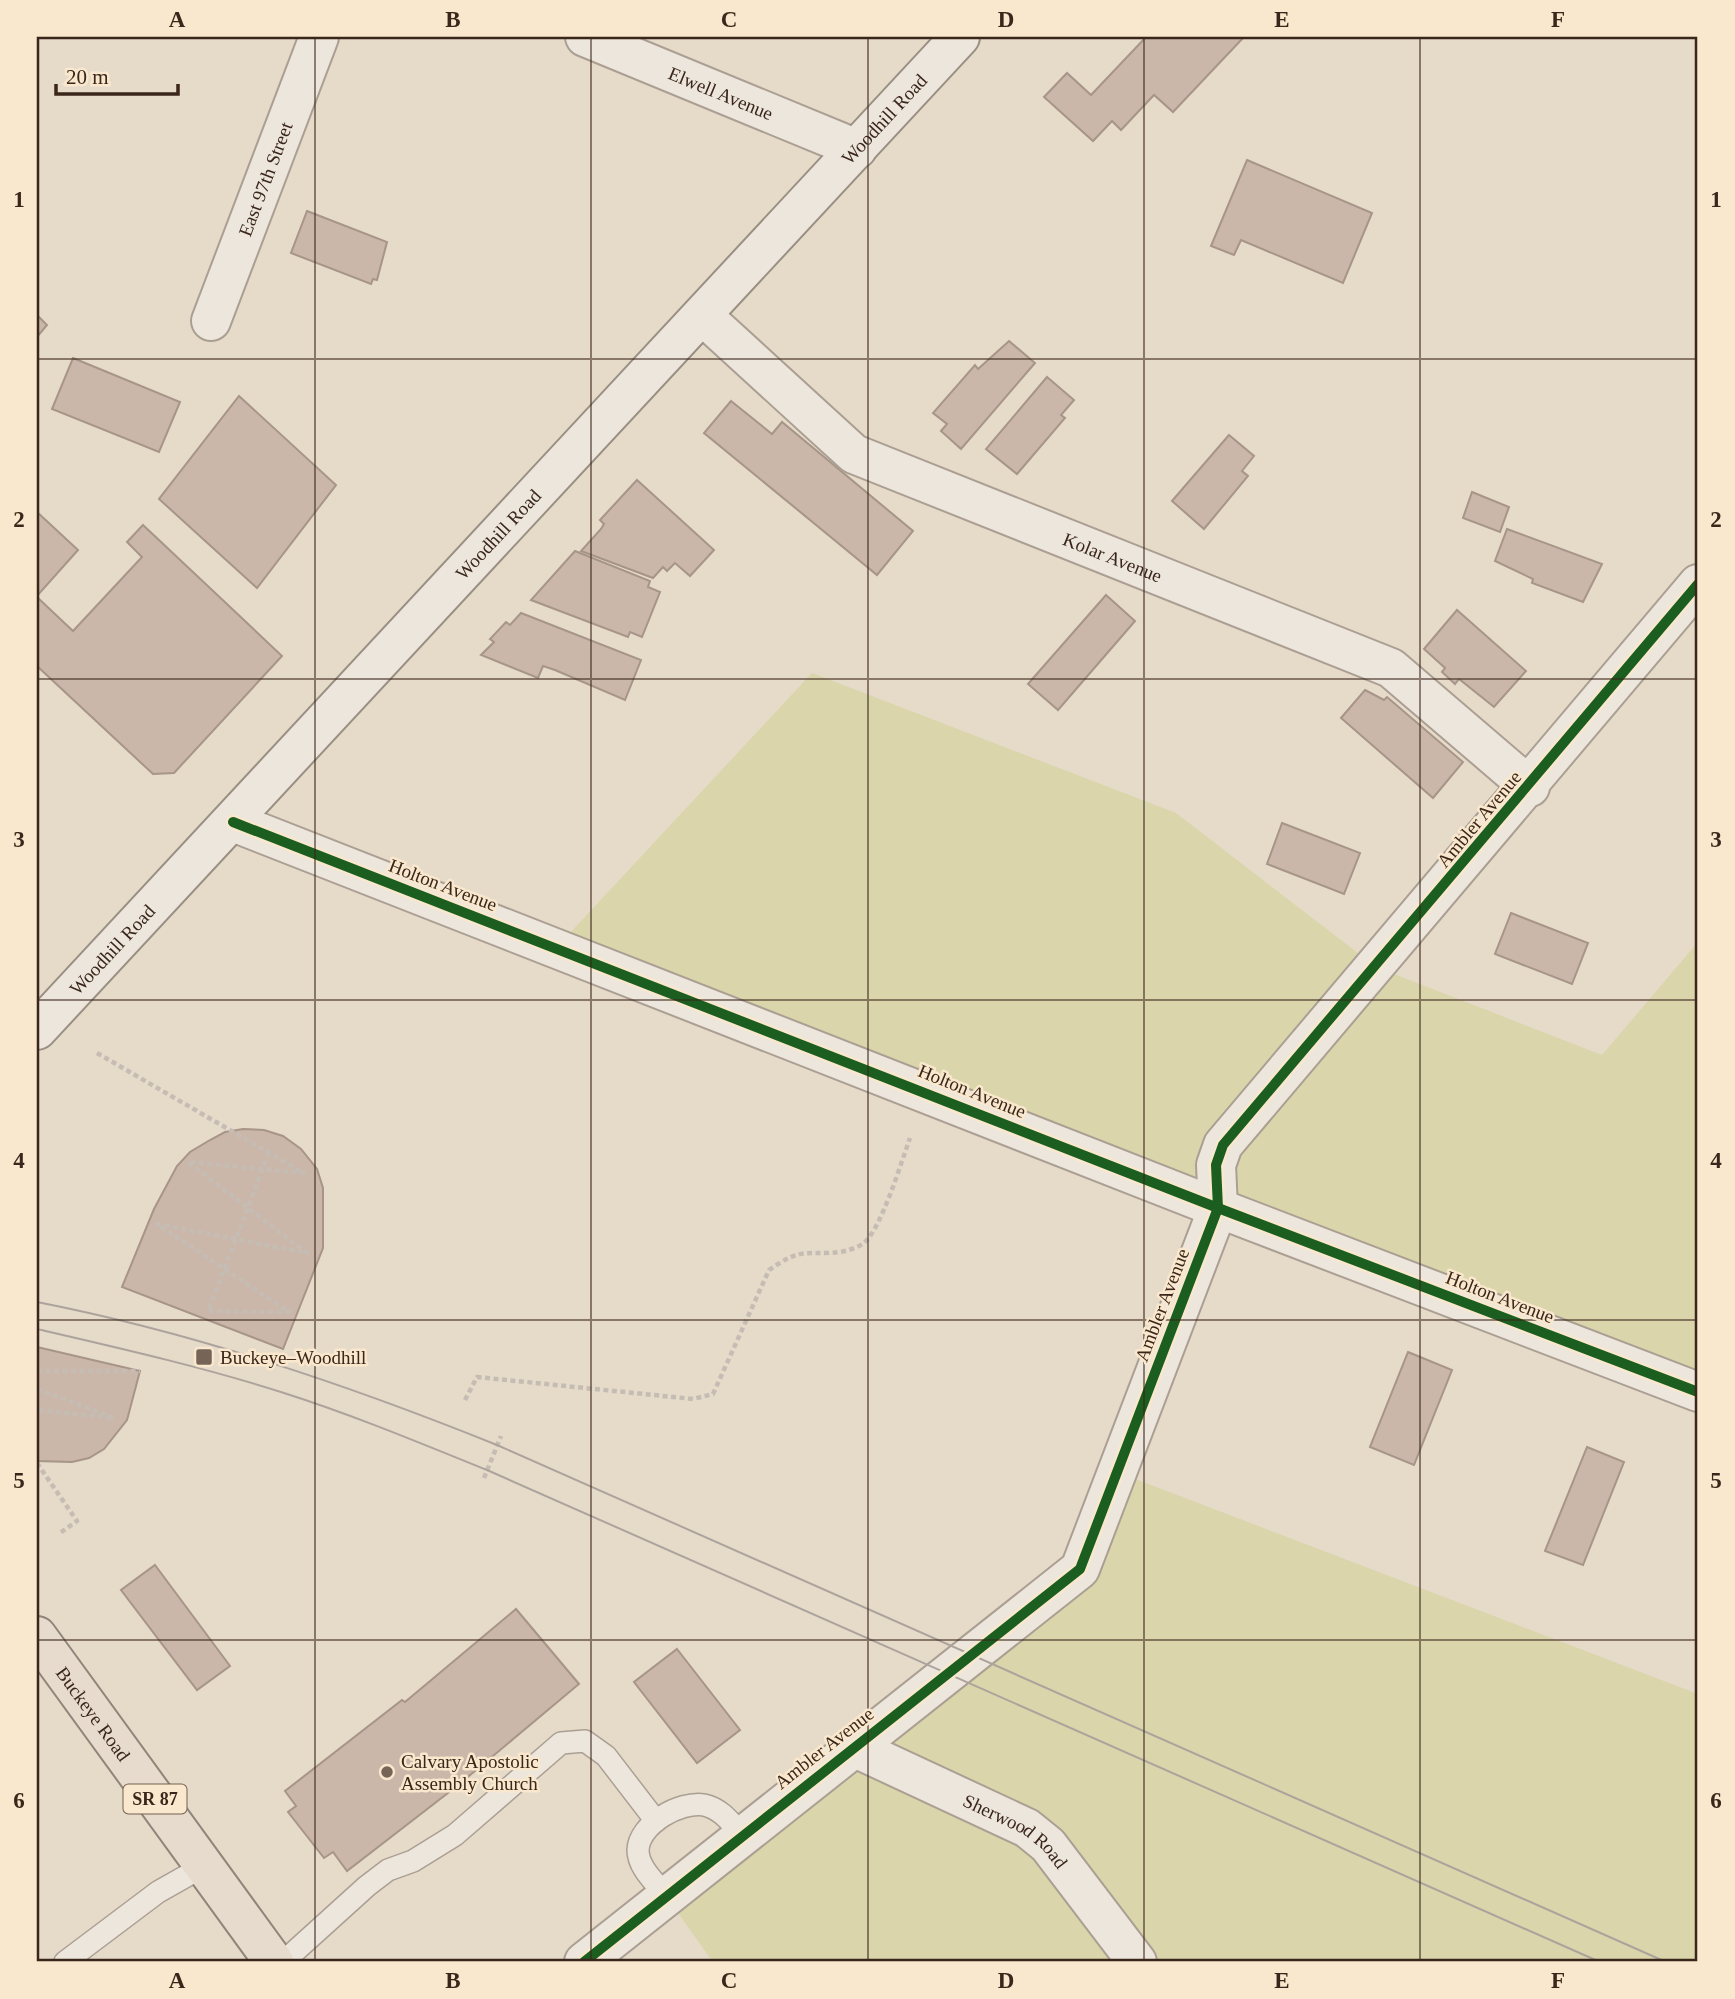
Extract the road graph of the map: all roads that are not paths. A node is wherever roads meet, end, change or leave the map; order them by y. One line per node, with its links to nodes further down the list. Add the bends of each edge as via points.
1 (319, 37): 6 (street, East 97th Street)
2 (584, 37): 4 (street, Elwell Avenue)
3 (960, 37): 4 (street, Woodhill Road)
4 (857, 149): 5 (street, Woodhill Road)
5 (703, 316): 8 (street, Kolar Avenue, via 854,454 1391,668); 9 (street, Woodhill Road)
6 (211, 321)
7 (1698, 584): 8 (street, Ambler Avenue)
8 (1530, 787): 11 (street, Ambler Avenue, via 1223,1146 1216,1166)
9 (233, 822): 10 (street, Woodhill Road); 11 (street, Holton Avenue)
10 (37, 1030)
11 (1218, 1208): 12 (street, Holton Avenue); 14 (street, Ambler Avenue, via 1080,1569)
12 (1698, 1392)
13 (37, 1636): 17 (main road, Buckeye Road / SR 87)
14 (853, 1746): 16 (street, Ambler Avenue); 23 (street, Sherwood Road, via 1027,1828 1048,1845)
15 (656, 1821): 16 (lane, via 678,1808 703,1805 722,1812); 18 (lane, via 641,1838 638,1851 642,1866); 21 (lane, via 606,1756 584,1741 561,1743 455,1835 367,1886)
16 (742, 1835): 18 (street, Ambler Avenue)
17 (204, 1866): 19 (lane, via 158,1892); 20 (main road, Buckeye Road / SR 87)
18 (666, 1896): 22 (street, Ambler Avenue)
19 (65, 1962)
20 (274, 1962)
21 (283, 1962)
22 (584, 1962)
23 (1137, 1962)

